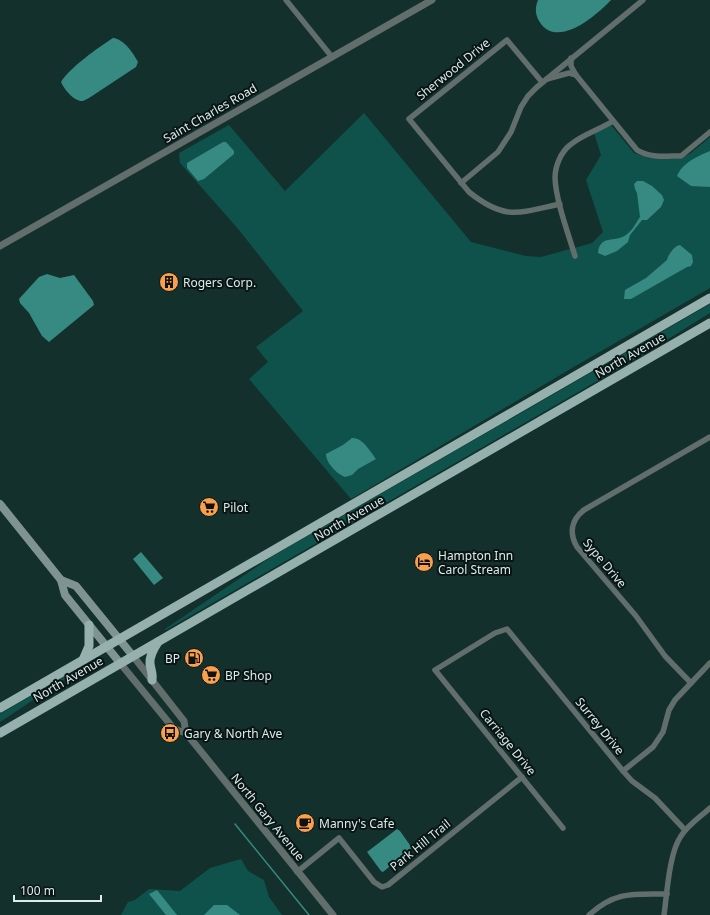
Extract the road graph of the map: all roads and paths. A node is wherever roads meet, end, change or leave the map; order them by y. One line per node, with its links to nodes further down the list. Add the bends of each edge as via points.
1 (286, 0): 4 (street)
2 (432, 0): 4 (street, Saint Charles Road)
3 (642, 0): 5 (street)
4 (332, 57): 12 (street, Saint Charles Road)
5 (571, 58): 6 (street, via 571,66); 7 (street)
6 (576, 75): 7 (street, via 569,73); 8 (street)
7 (542, 82): 10 (street, via 521,107 511,132 498,152); 10 (street, Sherwood Drive, via 507,40 409,119)
8 (613, 120): 9 (street, via 637,150 650,155 680,156); 11 (street, via 580,137 568,146 560,157 555,177)
9 (710, 132)
10 (461, 183): 11 (street, via 480,201 505,212 518,213)
11 (560, 204): 13 (street)
12 (0, 246)
13 (575, 256)
14 (710, 298): 20 (main road, North Avenue)
15 (710, 323): 21 (main road, North Avenue)
16 (710, 437): 29 (street, Sype Drive, via 584,510 573,522 572,532 574,542 584,556 636,616 665,656)
17 (0, 504): 18 (main road)
18 (61, 580): 19 (main road, North Gary Avenue, via 65,594); 20 (main road, via 76,586)
19 (89, 624): 22 (main road, North Gary Avenue); 24 (main road, via 89,646)
20 (119, 639): 22 (main road, North Avenue); 23 (main road)
21 (158, 642): 23 (main road, North Avenue); 28 (main road, via 150,660)
22 (107, 646): 24 (main road, North Avenue); 26 (main road, North Gary Avenue)
23 (133, 656): 26 (main road, North Avenue); 28 (street, North Gary Avenue)
24 (83, 660): 30 (main road, North Avenue)
25 (710, 663): 29 (street)
26 (120, 664): 31 (main road, North Avenue); 32 (street, North Gary Avenue, via 174,729)
27 (435, 670): 33 (street, Surrey Drive, via 495,633 507,629); 34 (street, Carriage Drive)
28 (152, 680): 32 (street, North Gary Avenue, via 184,721)
29 (691, 683): 33 (street, via 671,706 658,740)
30 (0, 708)
31 (0, 733)
32 (186, 734): 38 (street, North Gary Avenue)
33 (623, 772): 37 (street, Surrey Drive, via 655,798)
34 (522, 777): 36 (street, Carriage Drive); 38 (street, Park Hill Trail, via 385,886 374,882 339,838)
35 (710, 808): 37 (street)
36 (563, 828)
37 (685, 830): 39 (street, via 675,848)
38 (297, 872): 40 (street, North Gary Avenue)
39 (667, 894): 41 (street, via 616,897); 42 (street)
40 (333, 915)
41 (589, 915)
42 (664, 915)

